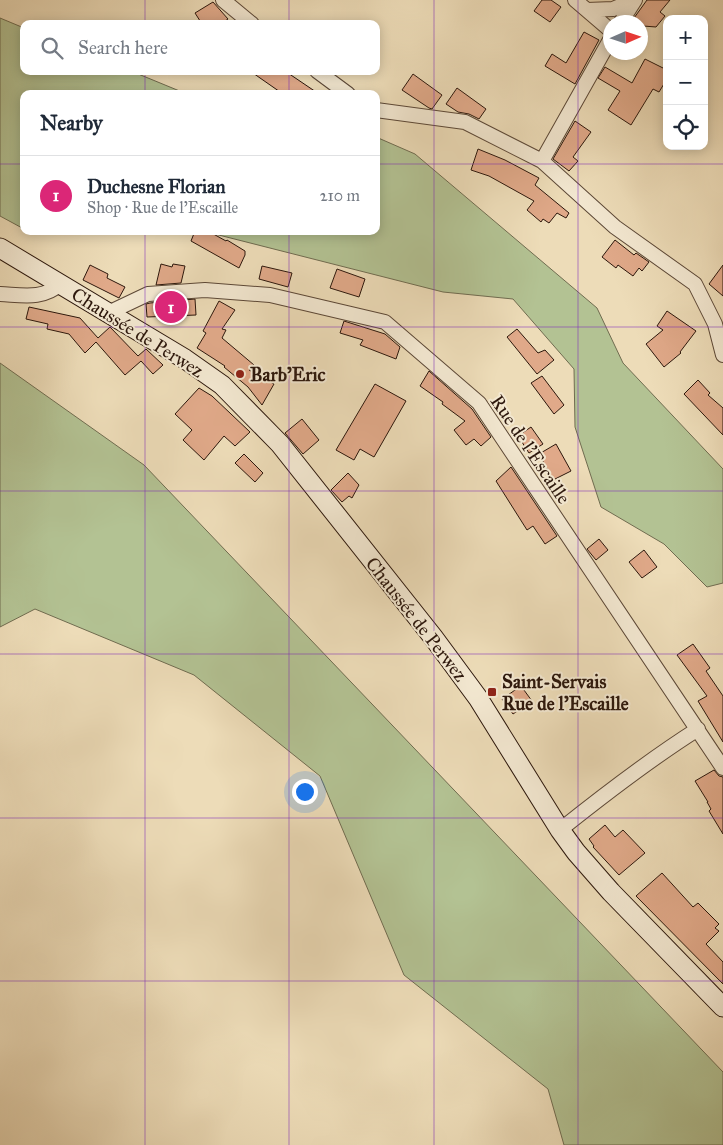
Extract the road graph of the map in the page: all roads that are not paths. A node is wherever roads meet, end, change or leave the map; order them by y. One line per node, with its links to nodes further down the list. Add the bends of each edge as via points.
1 (223, 0): 6 (street)
2 (575, 0): 4 (street)
3 (635, 0): 4 (street, via 613,8); 5 (street)
4 (587, 10): 7 (street)
5 (625, 15)
6 (247, 20)
7 (603, 24)
8 (603, 52): 12 (street)
9 (322, 75): 10 (street)
10 (343, 90)
11 (380, 111): 12 (street, via 465,122)
12 (542, 161): 17 (street, via 615,227 695,284 715,324)
13 (0, 248): 14 (main road, Chaussée de Perwez)
14 (60, 284): 15 (street, Chaussée de Perwez, via 45,295); 16 (main road, Chaussée de Perwez)
15 (0, 294)
16 (108, 313): 18 (street, Rue de l'Escaille, via 148,294 205,290 270,295 385,322 479,403); 20 (main road, Chaussée de Perwez, via 222,385 280,444 478,698)
17 (723, 355)
18 (698, 729): 19 (street, Rue de l'Escaille); 20 (street, via 628,776)
19 (723, 768)
20 (560, 830): 21 (main road, Chaussée de Perwez, via 611,892)
21 (723, 1007)

